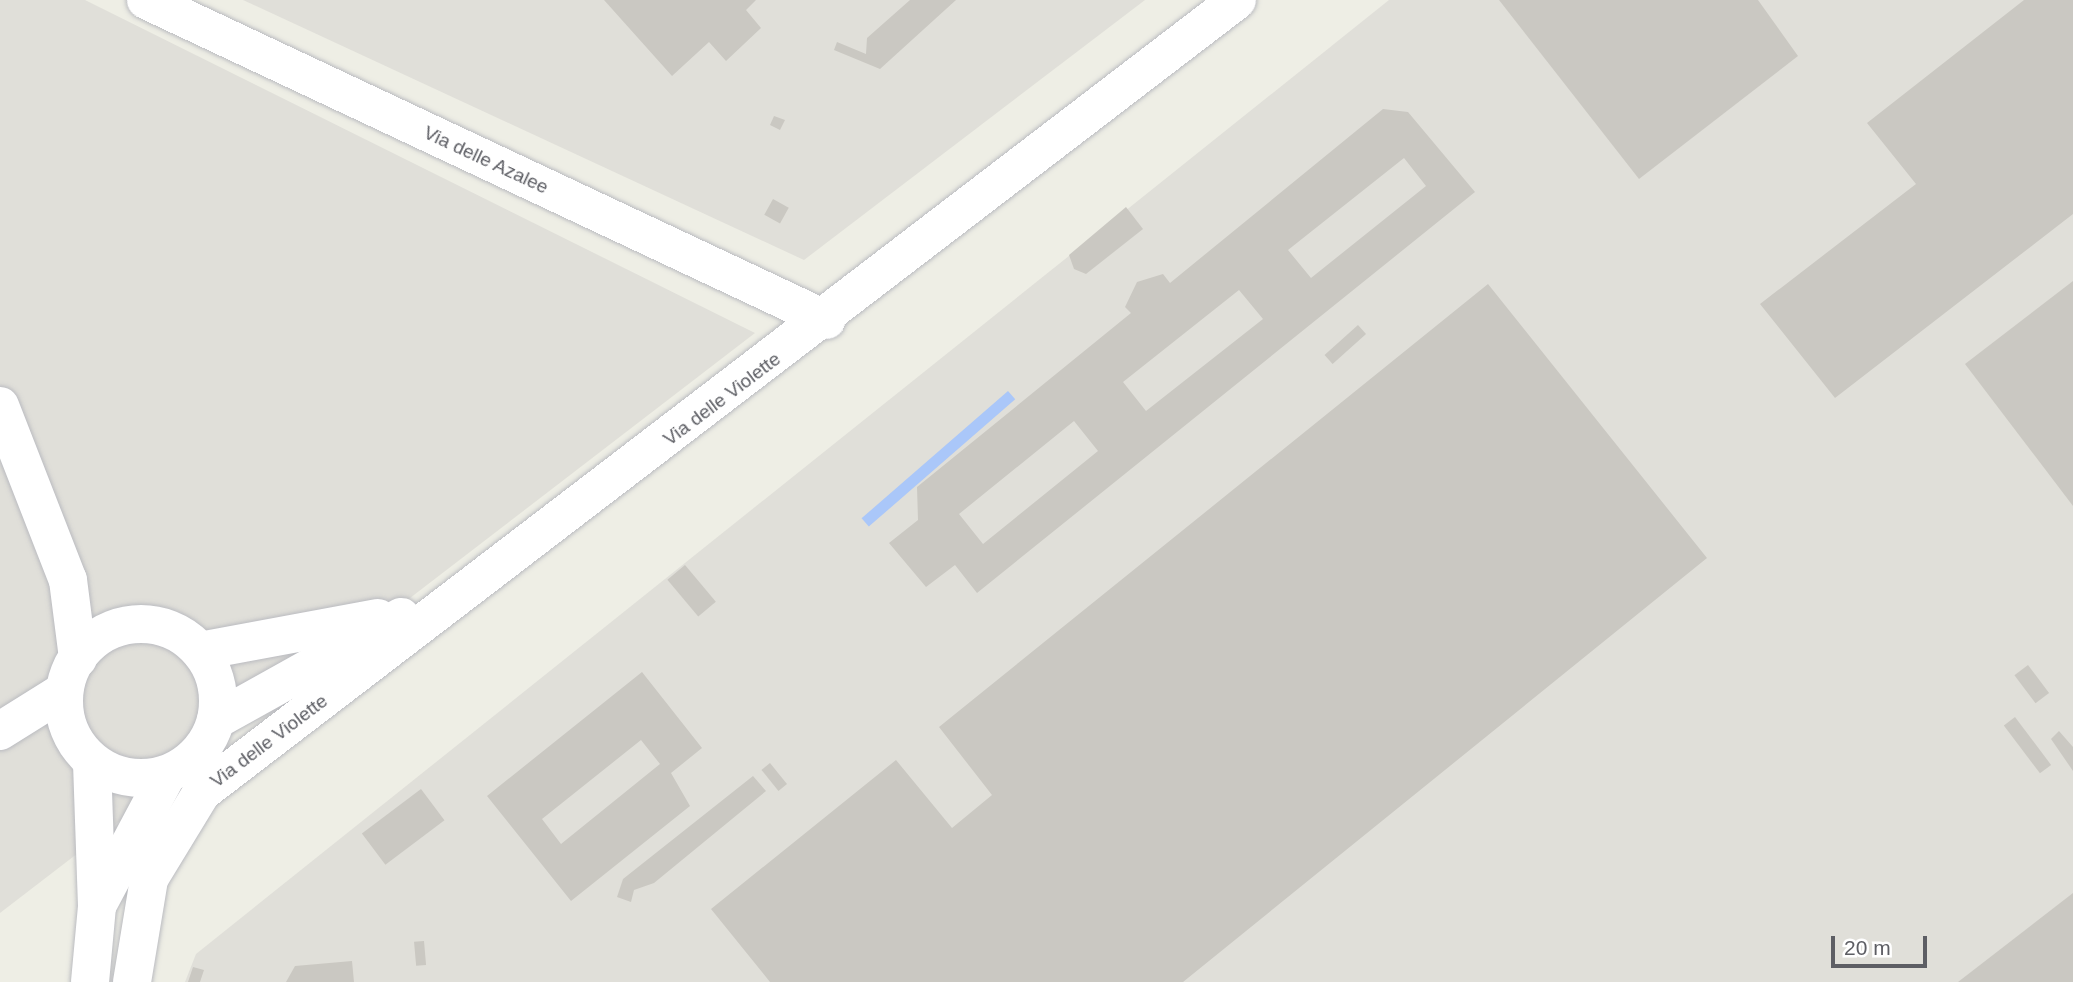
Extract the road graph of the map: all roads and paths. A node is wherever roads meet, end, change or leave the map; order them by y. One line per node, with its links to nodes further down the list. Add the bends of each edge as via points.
1 (146, 0): 3 (street, Via delle Azalee)
2 (1237, 0): 3 (street, Via delle Violette)
3 (827, 320): 5 (street, Via delle Violette)
4 (0, 406): 6 (street)
5 (609, 485): 7 (street); 18 (street, Via delle Violette, via 202,792 149,879)
6 (68, 580): 8 (street); 10 (street)
7 (408, 613): 9 (street); 11 (street)
8 (134, 624): 9 (street, via 170,631); 10 (street, via 110,630)
9 (200, 651): 11 (street, via 218,695)
10 (71, 674): 12 (street); 14 (street)
11 (216, 720): 15 (street, via 190,761)
12 (0, 730)
13 (0, 736): 14 (street)
14 (83, 752): 15 (street, via 115,775); 16 (street)
15 (167, 774): 16 (street)
16 (97, 906): 17 (street)
17 (90, 982)
18 (132, 982)

